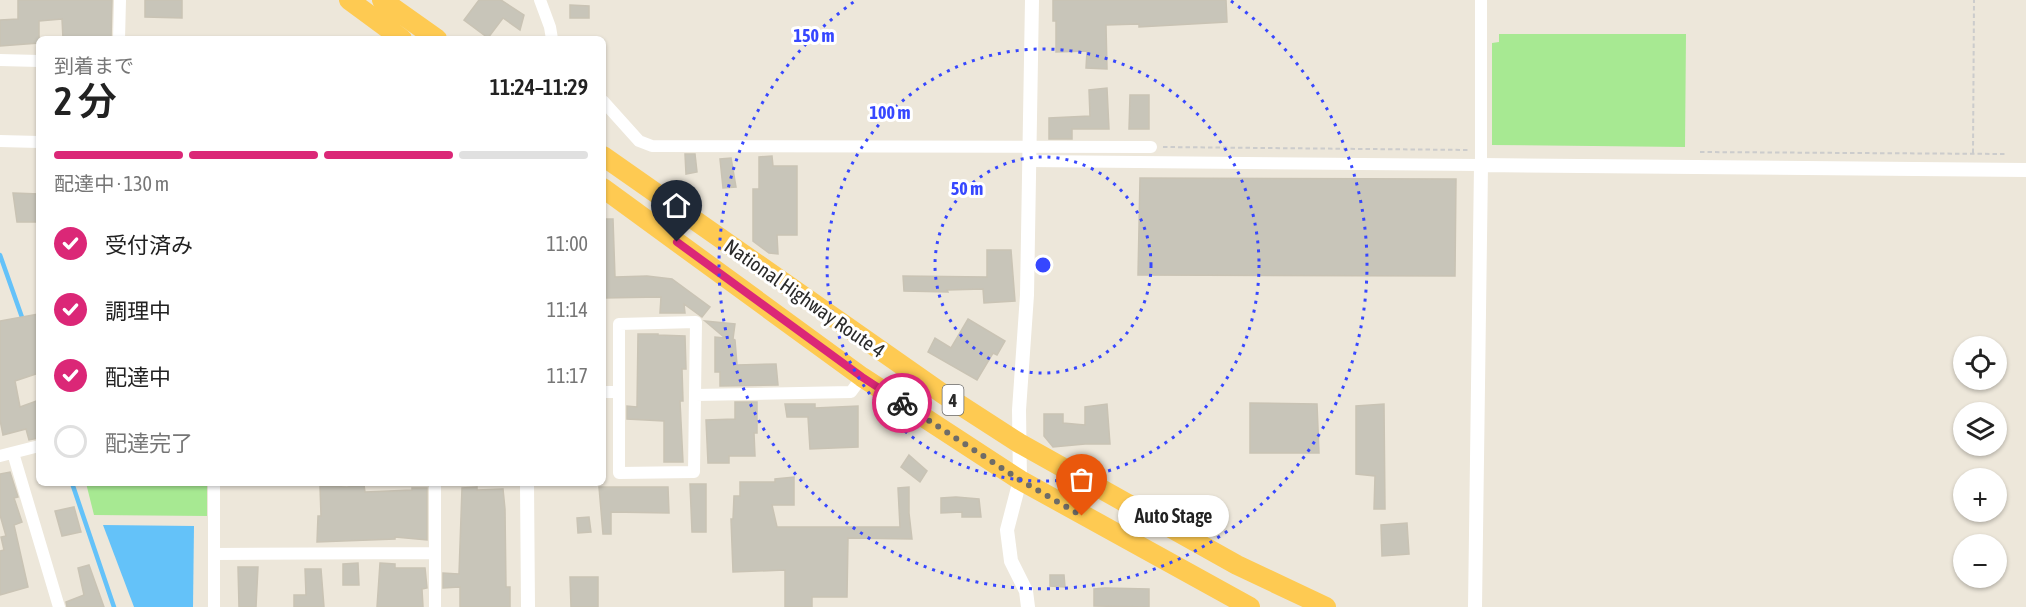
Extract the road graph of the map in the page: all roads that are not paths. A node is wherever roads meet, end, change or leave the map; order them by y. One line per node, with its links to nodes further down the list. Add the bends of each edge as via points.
1 (120, 0): 7 (street)
2 (349, 0): 8 (highway)
3 (382, 0): 9 (highway)
4 (540, 0): 10 (street)
5 (1032, 0): 17 (street)
6 (1481, 0): 19 (street)
7 (119, 36)
8 (398, 36)
9 (433, 36)
10 (551, 36)
11 (0, 60): 12 (street)
12 (36, 61)
13 (606, 104): 17 (street, via 639,141 652,146)
14 (0, 141): 15 (street)
15 (36, 142)
16 (1151, 147): 17 (street)
17 (1029, 154): 19 (street); 26 (street)
18 (606, 158): 26 (highway, National Highway Route 4 / 4)
19 (1481, 165): 20 (street); 43 (street)
20 (2026, 170)
21 (606, 190): 22 (highway, National Highway Route 4 / 4)
22 (862, 377): 25 (street, via 851,392); 30 (highway, National Highway Route 4 / 4)
23 (606, 392): 24 (street)
24 (619, 392): 25 (street, via 619,324 696,322); 25 (street, via 619,472 694,472)
25 (694, 395)
26 (1019, 443): 30 (street); 42 (highway, National Highway Route 4 / 4, via 1237,565)
27 (36, 447): 28 (street)
28 (13, 453): 29 (street); 36 (street)
29 (0, 456)
30 (1020, 480): 40 (street, via 1007,530 1008,547 1026,591); 41 (highway, National Highway Route 4 / 4)
31 (214, 486): 35 (street)
32 (435, 486): 34 (street)
33 (527, 486): 39 (street)
34 (435, 553): 35 (street); 38 (street)
35 (214, 554): 37 (street)
36 (59, 607)
37 (214, 607)
38 (435, 607)
39 (528, 607)
40 (1028, 607)
41 (1250, 607)
42 (1326, 607)
43 (1475, 607)

